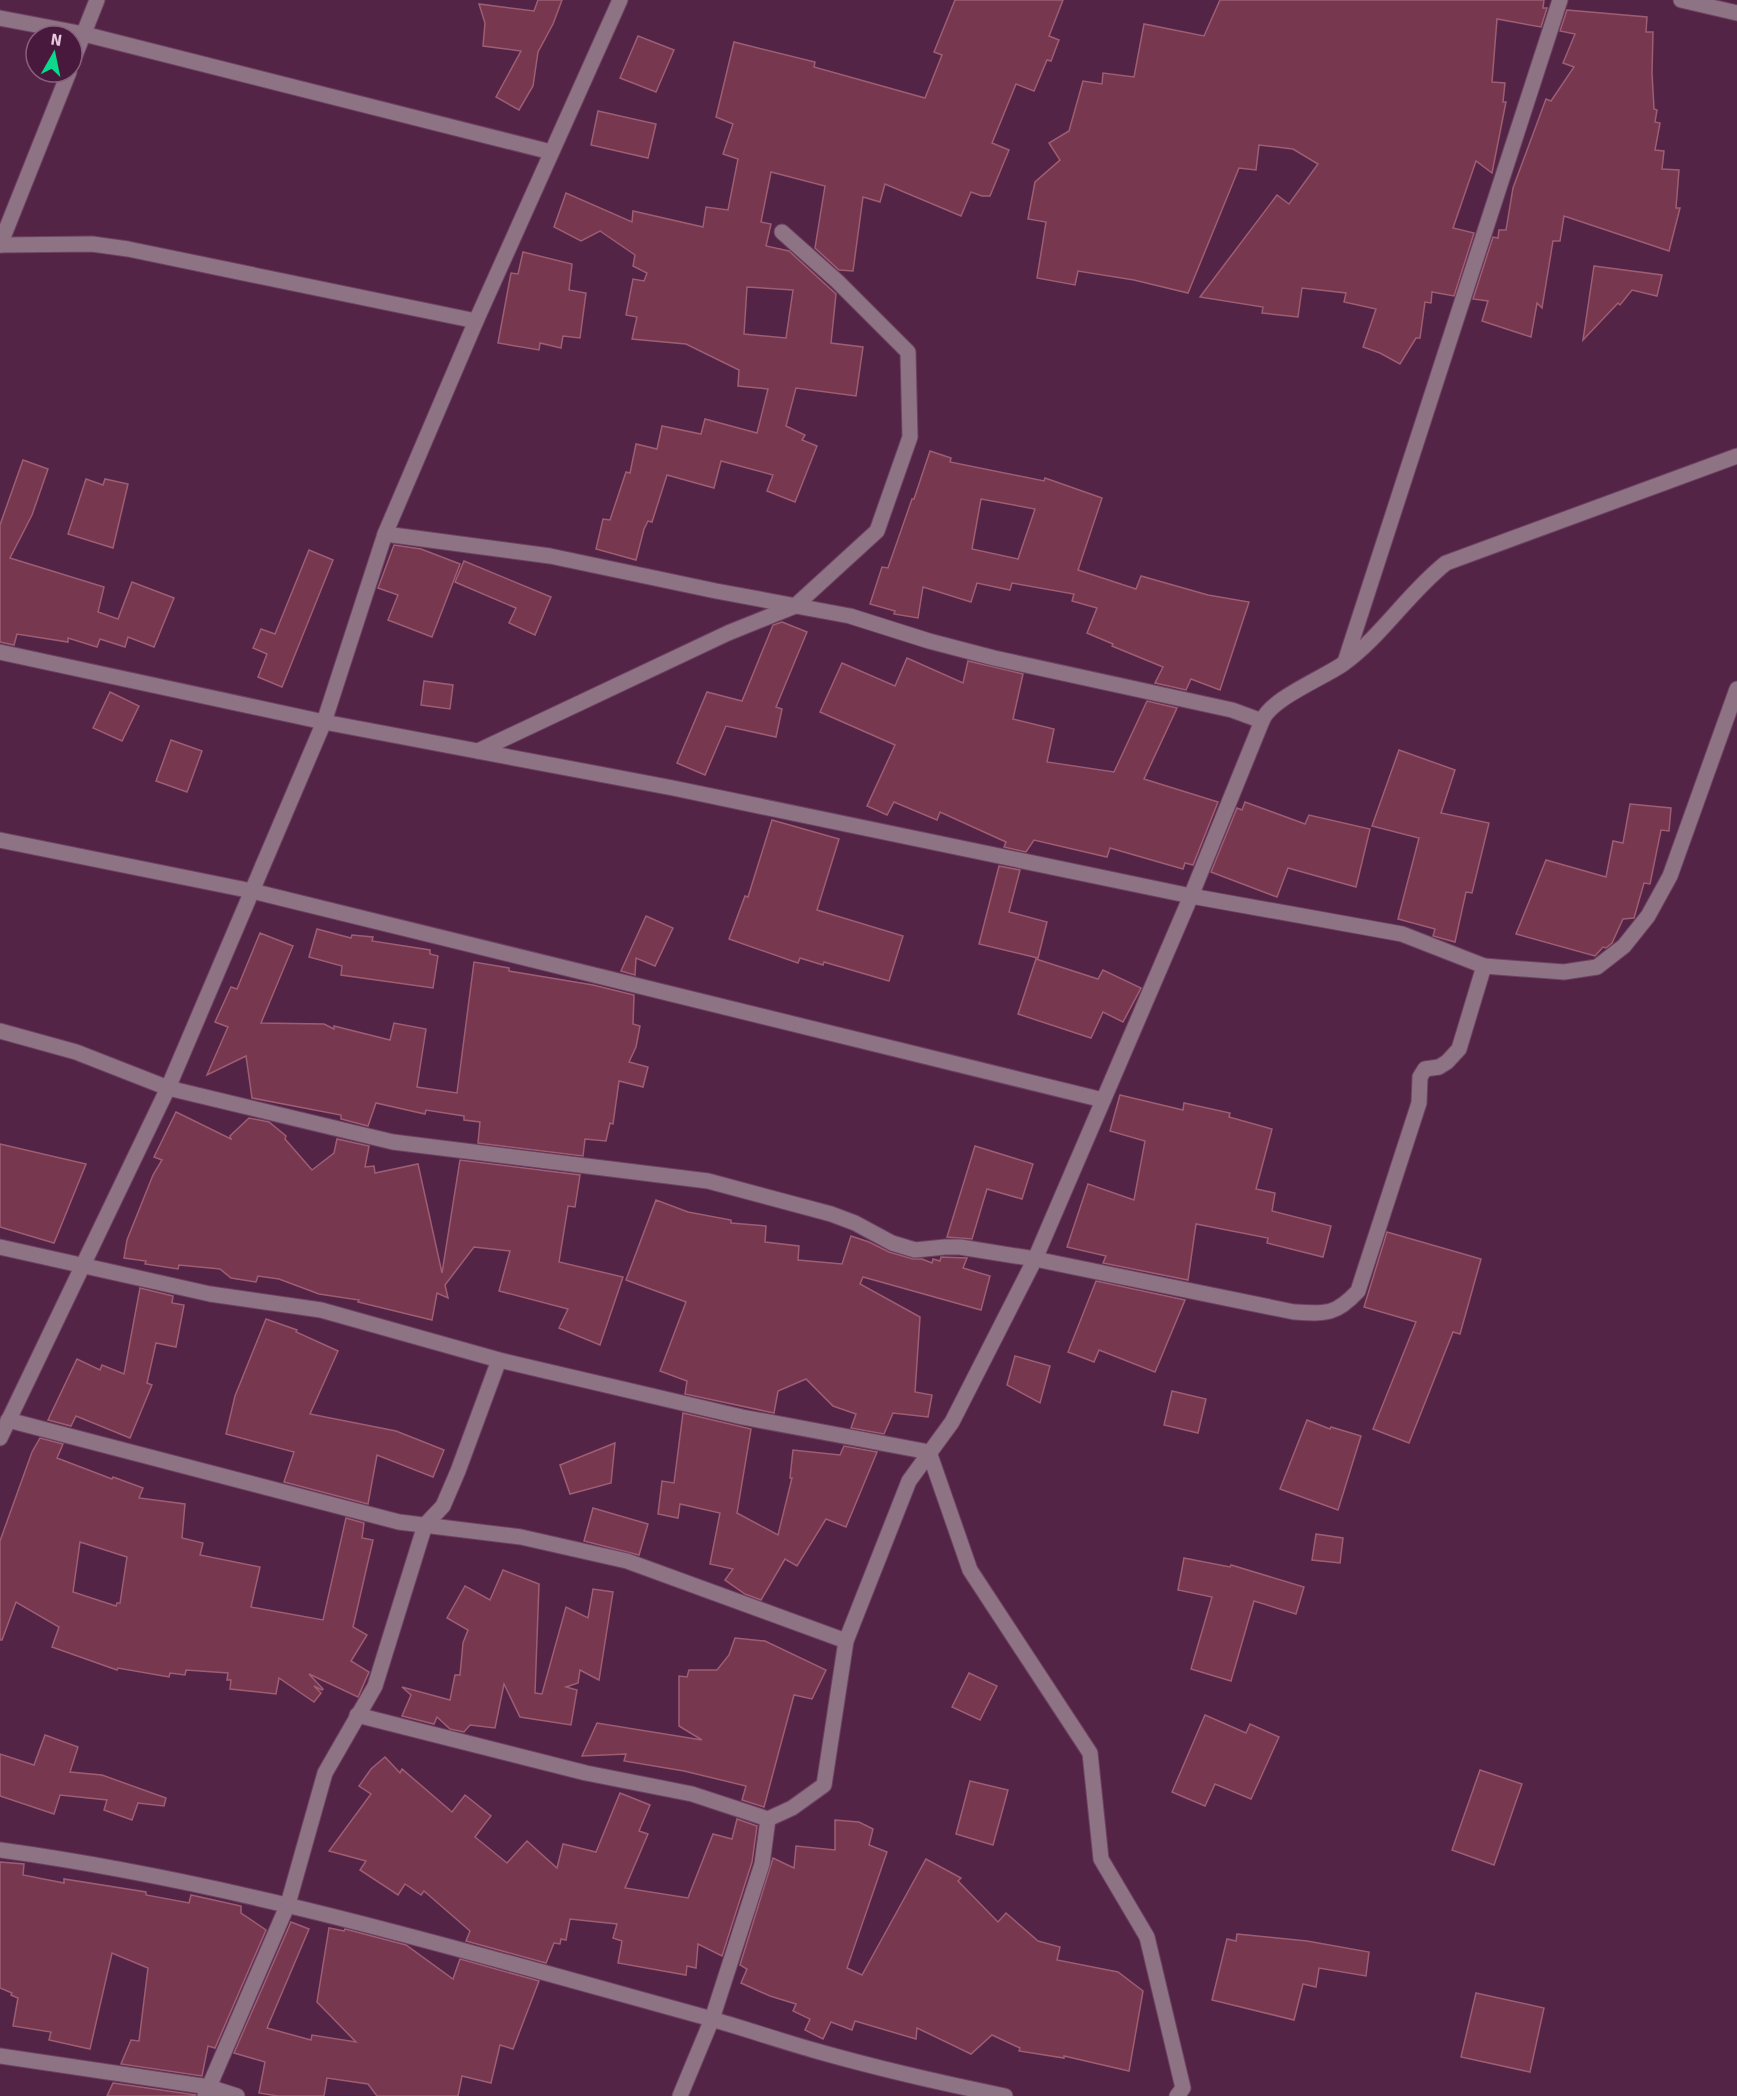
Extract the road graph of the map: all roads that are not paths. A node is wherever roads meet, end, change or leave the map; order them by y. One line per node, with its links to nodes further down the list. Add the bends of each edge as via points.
1 (97, 0): 8 (street)
2 (620, 0): 10 (street)
3 (1560, 0): 18 (street)
4 (1681, 0): 5 (street)
5 (1737, 13)
6 (0, 18): 7 (street)
7 (32, 24)
8 (84, 34): 10 (street)
9 (64, 84): 12 (street)
10 (551, 152): 13 (street)
11 (782, 232): 16 (street, via 908,352 910,437 877,531)
12 (0, 245): 13 (street, via 92,244 128,249)
13 (477, 321): 15 (street)
14 (1737, 456): 18 (street, via 1446,564)
15 (385, 534): 16 (street, via 550,556); 21 (street)
16 (795, 606): 20 (street, via 850,616 994,658 1232,710); 22 (street, via 728,633)
17 (0, 651): 21 (street)
18 (1344, 663): 20 (street, via 1270,707)
19 (1737, 689): 26 (street, via 1670,876 1648,916 1624,946 1597,968 1564,972)
20 (1262, 721): 25 (street)
21 (324, 722): 22 (street); 24 (street)
22 (478, 751): 25 (street)
23 (0, 840): 24 (street)
24 (252, 891): 28 (street); 29 (street)
25 (1191, 896): 26 (street, via 1402,934); 29 (street)
26 (1484, 966): 31 (street, via 1459,1049 1439,1067 1425,1069 1420,1077 1419,1103 1358,1290 1344,1306 1321,1313 1294,1312)
27 (0, 1031): 28 (street, via 76,1052)
28 (168, 1088): 31 (street, via 393,1142 708,1181 831,1214 915,1250 960,1247); 32 (street)
29 (1103, 1100): 31 (street)
30 (0, 1247): 32 (street)
31 (1035, 1259): 36 (street, via 952,1422)
32 (84, 1264): 33 (street, via 210,1294 321,1310); 34 (street)
33 (499, 1360): 36 (street, via 742,1417); 37 (street, via 459,1471 443,1506)
34 (8, 1420): 35 (street); 37 (street)
35 (0, 1438)
36 (929, 1452): 38 (street, via 909,1481); 49 (street, via 970,1570 1090,1753 1101,1859 1147,1936 1183,2088)
37 (425, 1526): 38 (street, via 521,1537 627,1561); 39 (street, via 375,1686)
38 (846, 1641): 40 (street, via 824,1785 792,1808)
39 (357, 1715): 40 (street, via 586,1773 692,1794); 42 (street, via 325,1773)
40 (768, 1819): 43 (street, via 762,1864)
41 (0, 1850): 42 (street, via 62,1858)
42 (288, 1904): 43 (street); 45 (street)
43 (712, 2019): 47 (street); 48 (street, via 836,2056)
44 (0, 2056): 45 (street)
45 (207, 2091): 46 (street)
46 (237, 2096)
47 (680, 2096)
48 (1005, 2096)
49 (1177, 2096)

